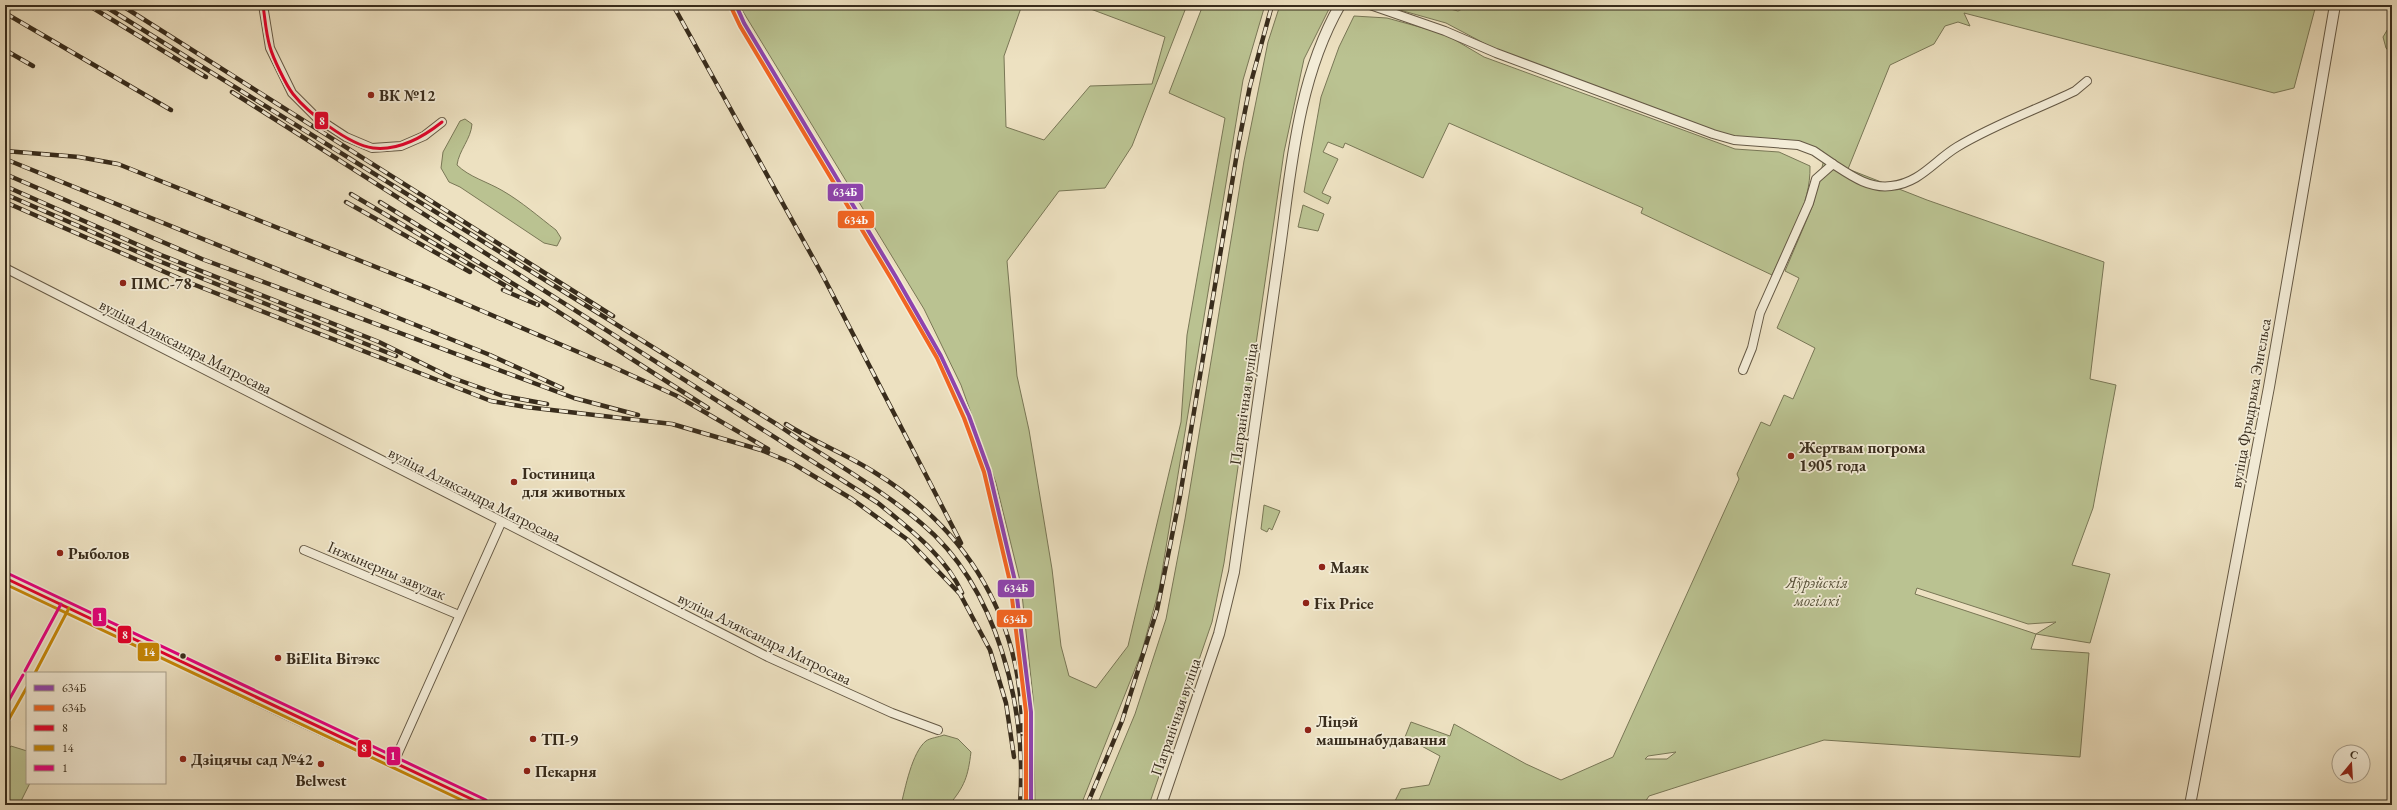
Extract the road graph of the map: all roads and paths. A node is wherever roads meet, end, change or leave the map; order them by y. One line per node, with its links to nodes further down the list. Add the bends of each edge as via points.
1 (263, 5): 6 (street, via 270,48 292,94 317,118 346,137 372,148 401,146 424,136)
2 (1340, 5): 21 (street, Пагранічная вуліца, via 1313,63 1304,102 1287,200 1234,572 1219,634)
3 (1370, 5): 7 (street, via 1445,31 1496,53 1713,134 1734,140 1798,146 1814,151)
4 (2335, 5): 22 (street, вуліца Фрыдрыха Энгельса, via 2269,387)
5 (2087, 81): 7 (street, via 2070,93 1992,128 1958,147 1920,177 1901,184 1877,186 1856,179)
6 (442, 122)
7 (1833, 164): 9 (street, via 1816,179 1809,203 1760,312 1752,348)
8 (5, 268): 10 (street, вуліца Аляксандра Матросава)
9 (1743, 370)
10 (500, 522): 14 (street); 18 (street, вуліца Аляксандра Матросава, via 768,657 892,713)
11 (304, 550): 14 (street, Інжынерны завулак)
12 (5, 578): 13 (street)
13 (65, 606): 15 (main road); 19 (main road)
14 (459, 615): 19 (street)
15 (30, 672)
16 (26, 679): 17 (main road)
17 (5, 717)
18 (938, 730)
19 (394, 762): 20 (main road)
20 (484, 805)
21 (1161, 805)
22 (2190, 805)

